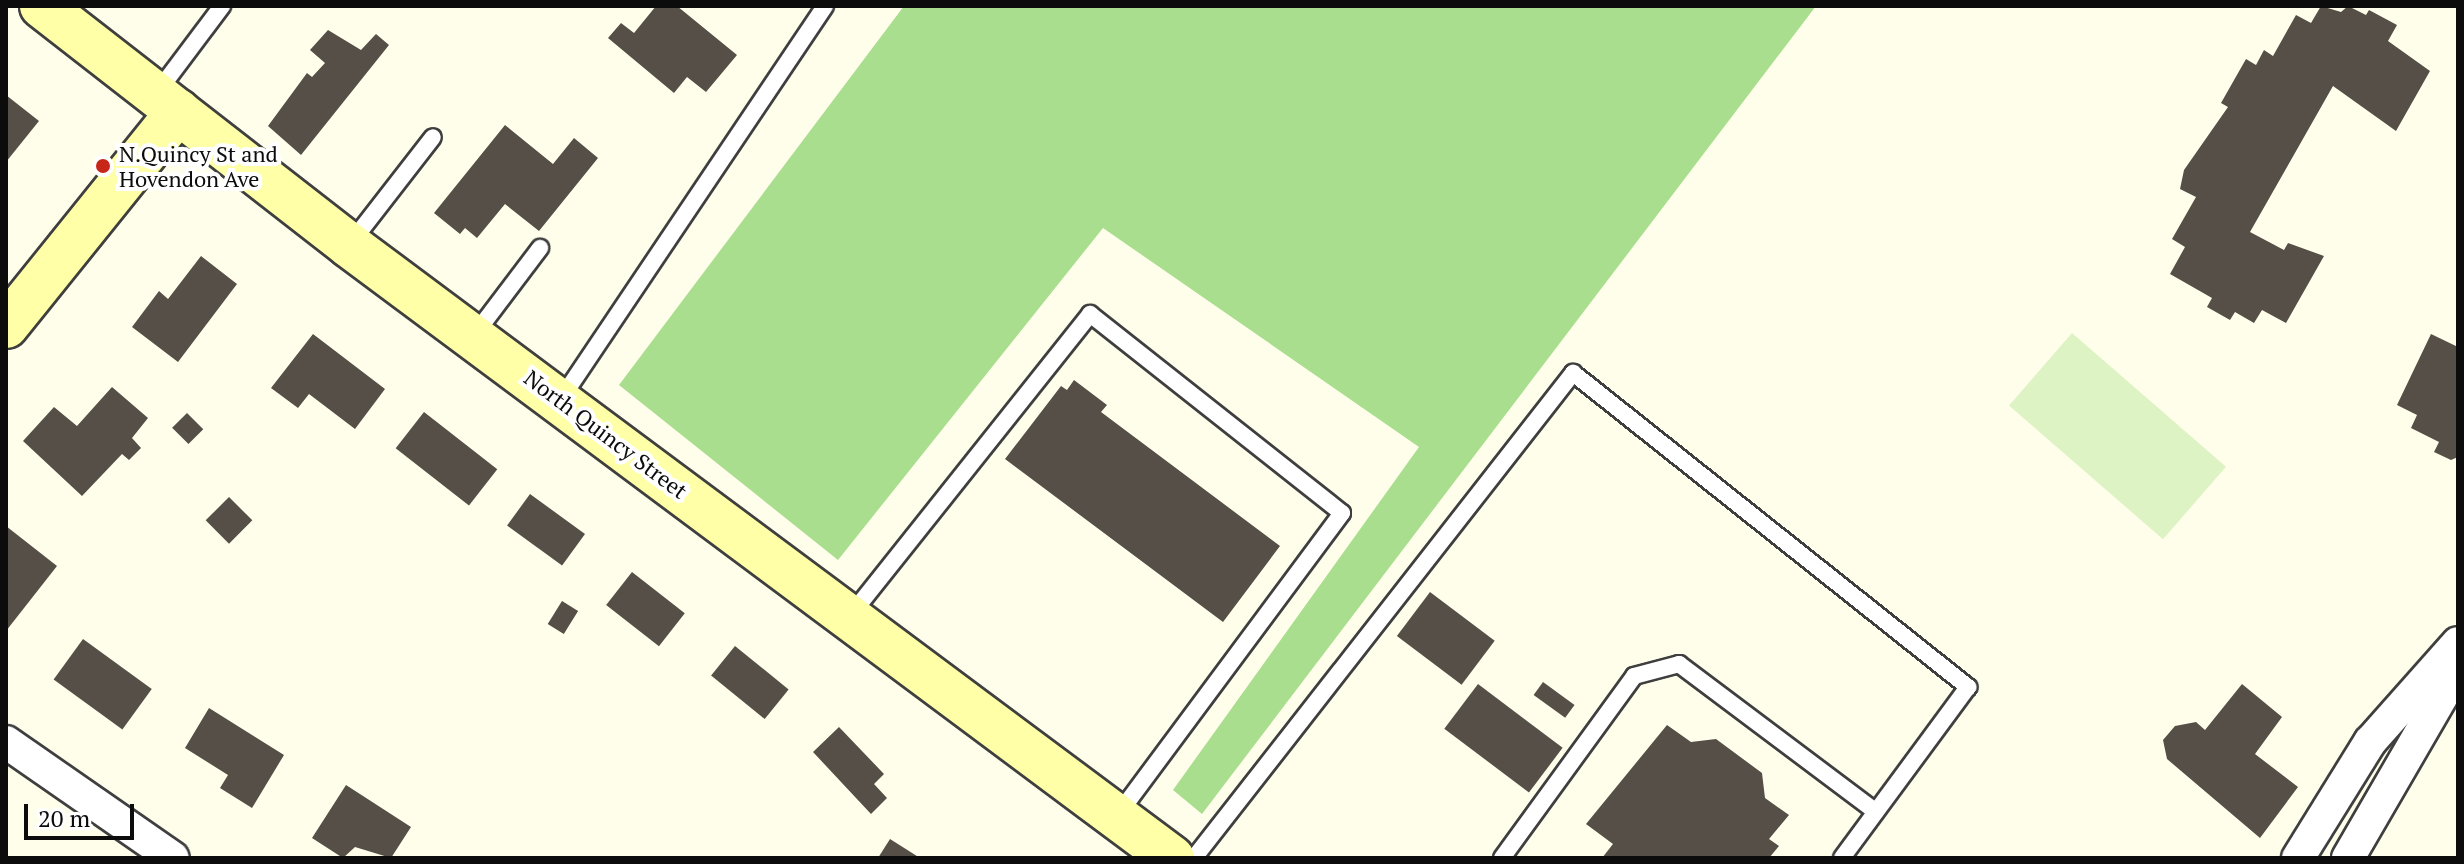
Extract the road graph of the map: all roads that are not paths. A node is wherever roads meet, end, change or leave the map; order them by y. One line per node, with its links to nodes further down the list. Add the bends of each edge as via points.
1 (42, 6): 4 (main road, North Quincy Street)
2 (222, 6): 4 (lane)
3 (825, 6): 10 (lane)
4 (166, 104): 6 (main road, North Quincy Street); 8 (main road)
5 (433, 137): 6 (lane)
6 (349, 245): 9 (main road, North Quincy Street)
7 (540, 248): 9 (lane)
8 (6, 326)
9 (474, 336): 10 (main road, North Quincy Street)
10 (561, 399): 11 (main road, North Quincy Street)
11 (850, 616): 16 (main road, North Quincy Street); 16 (lane, via 1090,314 1342,513)
12 (2458, 643): 22 (street, via 2370,742)
13 (2458, 668): 23 (street)
14 (6, 742): 17 (street)
15 (1876, 812): 19 (lane, via 1968,687 1573,373); 20 (lane, via 1679,664 1634,676); 21 (lane)
16 (1117, 816): 18 (main road, North Quincy Street)
17 (173, 858)
18 (1172, 858)
19 (1194, 858)
20 (1502, 858)
21 (1842, 858)
22 (2298, 858)
23 (2348, 858)

